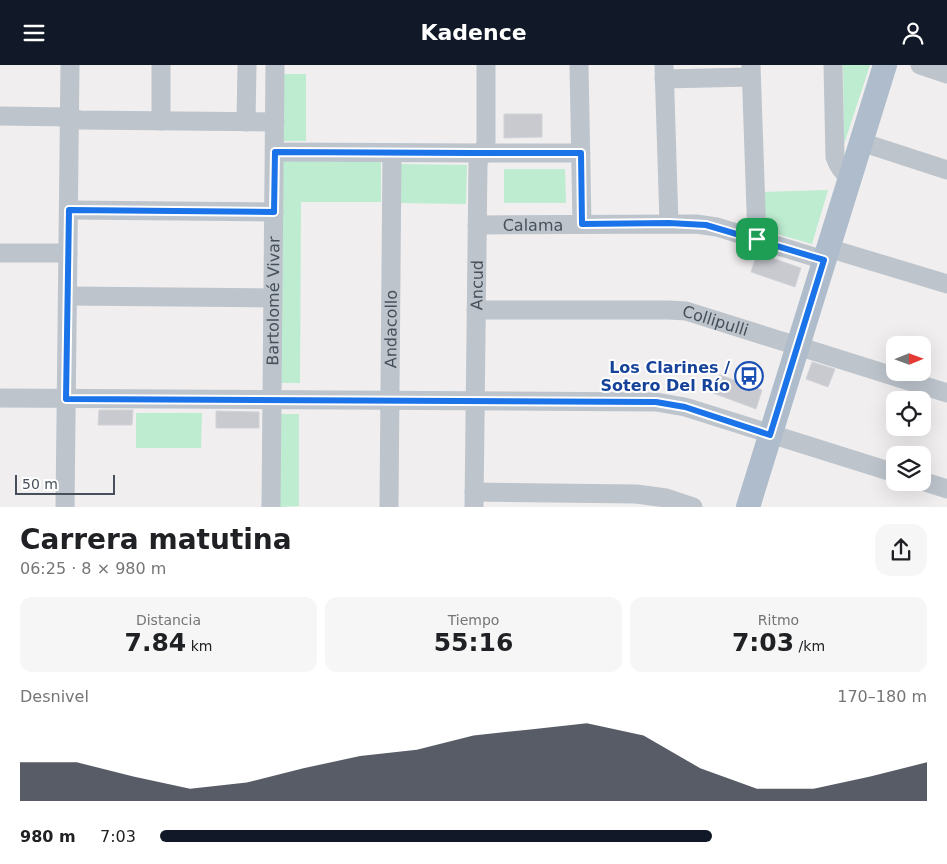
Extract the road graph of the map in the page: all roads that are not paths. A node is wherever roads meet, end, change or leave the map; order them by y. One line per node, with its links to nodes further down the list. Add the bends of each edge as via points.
1 (70, 65): 14 (street)
2 (161, 65): 15 (street)
3 (247, 65): 16 (street)
4 (275, 65): 17 (street, Bartolomé Vivar)
5 (486, 65): 21 (street, Ancud, via 486,144)
6 (579, 65): 22 (street)
7 (833, 65): 24 (street, via 835,157 840,169)
8 (885, 65): 18 (main road)
9 (920, 65): 12 (street)
10 (751, 71): 11 (street); 30 (street)
11 (664, 72): 27 (street)
12 (947, 74)
13 (0, 116): 14 (street)
14 (70, 117): 15 (street, via 80,121); 25 (street)
15 (161, 121): 16 (street)
16 (246, 122): 17 (street)
17 (275, 122): 19 (street, Bartolomé Vivar)
18 (861, 142): 23 (street); 24 (main road)
19 (275, 152): 20 (street); 26 (street, Bartolomé Vivar)
20 (392, 153): 21 (street); 43 (street, Andacollo)
21 (482, 153): 22 (street); 29 (street, Ancud, via 478,163)
22 (581, 153): 28 (street)
23 (947, 170)
24 (850, 178): 33 (main road)
25 (69, 210): 26 (street); 32 (street)
26 (274, 212): 36 (street, Bartolomé Vivar)
27 (669, 223): 28 (street, Calama); 30 (street, Calama, via 706,225)
28 (582, 224): 29 (street, Calama)
29 (477, 225): 37 (street, Ancud)
30 (757, 239): 33 (street, Calama)
31 (0, 253): 32 (street)
32 (68, 253): 35 (street)
33 (826, 254): 34 (street, Calama); 38 (main road)
34 (947, 285)
35 (68, 296): 36 (street); 41 (street)
36 (273, 299): 42 (street, Bartolomé Vivar)
37 (476, 310): 38 (street, Collipulli, via 678,310); 44 (street, Ancud)
38 (798, 346): 39 (street, Collipulli); 45 (main road)
39 (947, 393)
40 (0, 398): 41 (street)
41 (66, 399): 42 (street); 50 (street)
42 (272, 401): 43 (street); 51 (street, Bartolomé Vivar)
43 (390, 401): 44 (street); 52 (street, Andacollo)
44 (474, 402): 45 (street, via 665,403); 49 (street, Ancud)
45 (770, 435): 46 (street); 54 (main road)
46 (886, 470)
47 (931, 484): 48 (street)
48 (947, 489)
49 (474, 499): 53 (street, via 636,494 666,498)
50 (65, 507)
51 (271, 507)
52 (389, 507)
53 (693, 507)
54 (748, 507)

